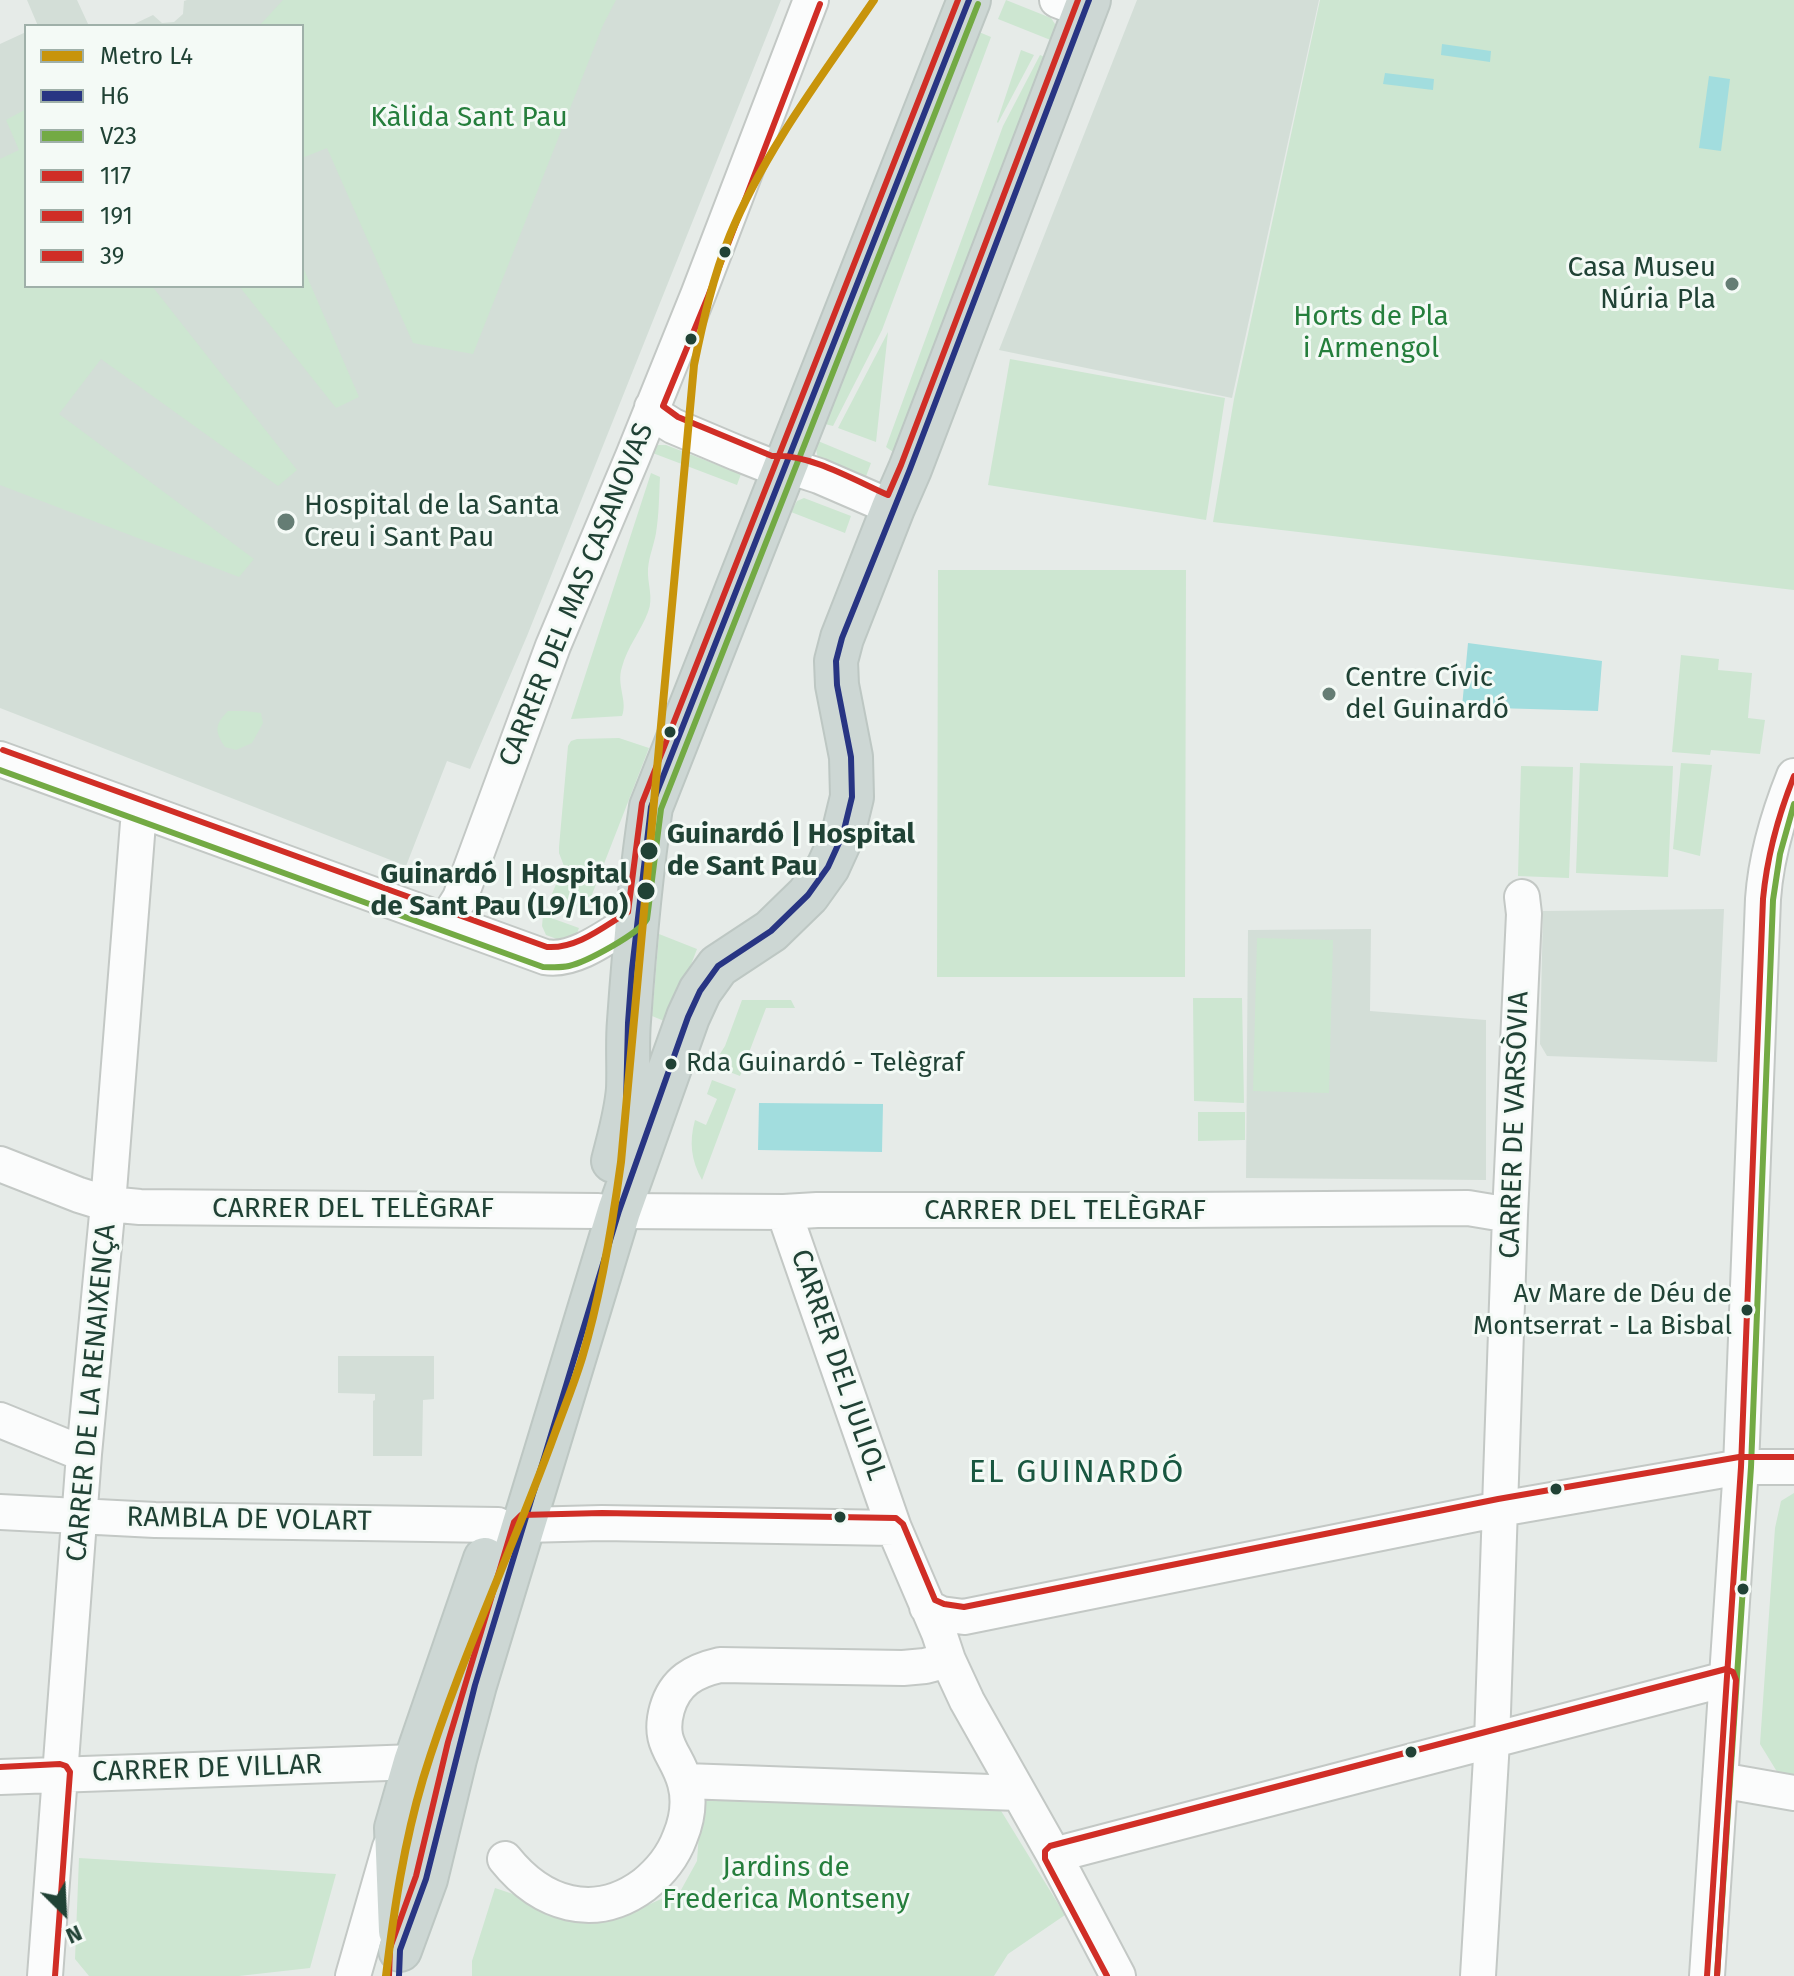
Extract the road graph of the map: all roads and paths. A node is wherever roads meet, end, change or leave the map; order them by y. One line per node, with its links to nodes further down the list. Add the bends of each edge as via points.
1 (811, 0): 4 (street, CARRER DEL MAS CASANOVAS)
2 (969, 0): 5 (main road)
3 (1077, 3): 6 (main road)
4 (652, 407): 5 (street, via 657,416 686,432 770,466); 12 (street, CARRER DEL MAS CASANOVAS, via 553,646 460,898)
5 (785, 465): 6 (street); 13 (main road, via 651,807)
6 (893, 508): 16 (main road, via 836,661 851,757 852,797 843,834 808,895 771,931 718,966 700,991)
7 (0, 759): 9 (street)
8 (1794, 776): 11 (street, via 1765,874)
9 (139, 810): 12 (street); 15 (street, CARRER DE LA RENAIXENÇA)
10 (1522, 897): 18 (street, CARRER DE VARSÒVIA)
11 (1779, 899): 21 (street)
12 (444, 918): 13 (street, via 555,959)
13 (637, 918): 16 (main road, via 626,1106 611,1168)
14 (0, 1164): 15 (street, CARRER DEL TELÈGRAF)
15 (108, 1204): 16 (street, CARRER DEL TELÈGRAF); 20 (street, CARRER DE LA RENAIXENÇA)
16 (609, 1211): 17 (street, CARRER DEL TELÈGRAF); 26 (main road)
17 (784, 1212): 18 (street, CARRER DEL TELÈGRAF, via 1468,1208); 27 (street, CARRER DEL JULIOL)
18 (1510, 1215): 23 (street, CARRER DE VARSÒVIA)
19 (0, 1420): 20 (street)
20 (84, 1454): 25 (street, CARRER DE LA RENAIXENÇA)
21 (1741, 1467): 22 (street); 23 (street); 30 (street)
22 (1794, 1467)
23 (1500, 1509): 28 (street, via 994,1612 964,1617); 31 (street, CARRER DE VARSÒVIA)
24 (0, 1512): 25 (street, RAMBLA DE VOLART)
25 (79, 1515): 26 (street, RAMBLA DE VOLART); 33 (street, CARRER DE LA RENAIXENÇA)
26 (511, 1525): 27 (street, RAMBLA DE VOLART); 32 (main road); 42 (main road, via 426,1879)
27 (894, 1528): 28 (street, CARRER DEL JULIOL)
28 (927, 1607): 29 (street, CARRER DEL JULIOL)
29 (948, 1660): 36 (street, via 903,1668 704,1669 675,1689 665,1719 664,1733); 37 (street, CARRER DEL JULIOL)
30 (1726, 1679): 31 (street); 35 (street)
31 (1492, 1741): 40 (street); 46 (street, CARRER DE VARSÒVIA)
32 (415, 1762): 33 (street, CARRER DE VILLAR); 39 (main road)
33 (60, 1774): 34 (street, CARRER DE VILLAR); 44 (street, CARRER DE LA RENAIXENÇA)
34 (0, 1777)
35 (1720, 1780): 38 (street); 47 (street)
36 (685, 1781): 37 (street); 41 (street, via 687,1814 679,1841 654,1877 631,1894 605,1905 565,1902 540,1892)
37 (1018, 1793): 40 (street, CARRER DEL JULIOL)
38 (1794, 1793)
39 (396, 1828): 42 (main road); 45 (street)
40 (1054, 1855): 43 (street, CARRER DEL JULIOL)
41 (505, 1859)
42 (400, 1963)
43 (1103, 1967)
44 (45, 1976)
45 (353, 1976)
46 (1478, 1976)
47 (1707, 1976)

